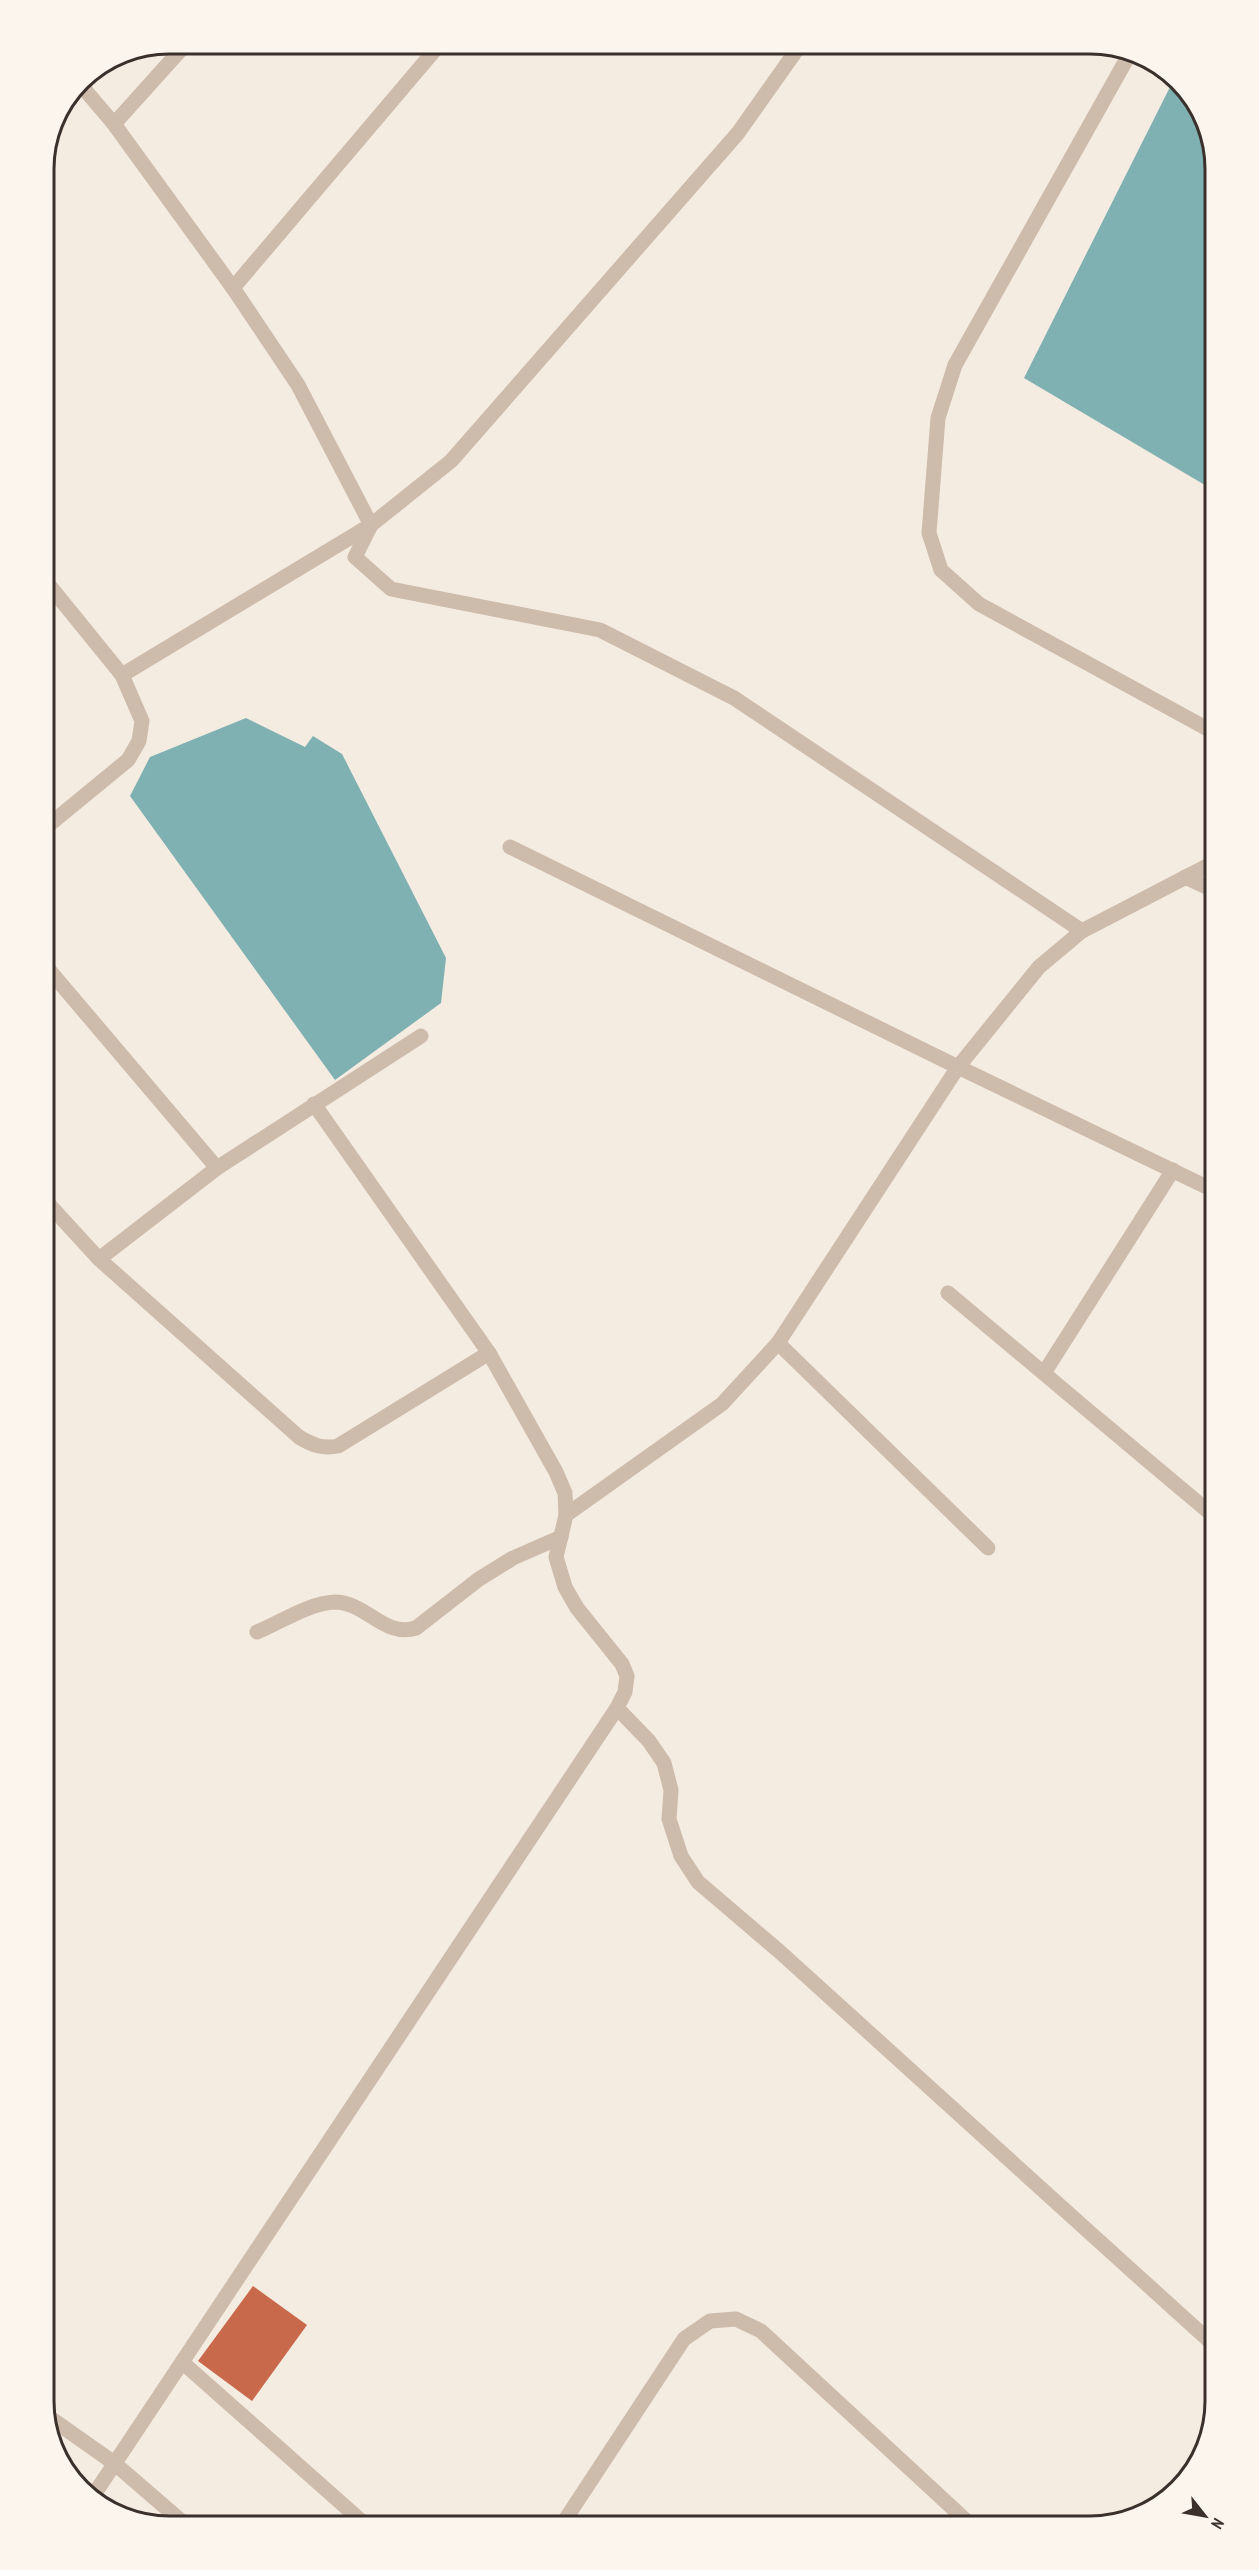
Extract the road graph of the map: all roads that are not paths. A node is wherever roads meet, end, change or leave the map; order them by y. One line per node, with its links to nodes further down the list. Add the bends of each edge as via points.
1 (177, 54): 6 (street)
2 (432, 54): 7 (street)
3 (794, 54): 8 (street, via 738,133 451,461)
4 (1126, 60): 11 (street, via 956,365 938,418 929,533 941,570 979,604)
5 (85, 91): 6 (street)
6 (114, 124): 7 (street)
7 (233, 288): 8 (street, via 298,385)
8 (371, 525): 10 (street); 17 (street, via 355,557 391,589 600,630 734,698)
9 (54, 591): 10 (street)
10 (122, 675): 12 (street, via 142,721 139,741 128,760)
11 (1205, 728)
12 (54, 821)
13 (510, 847): 20 (street)
14 (1205, 867): 15 (street)
15 (1185, 877): 16 (street); 17 (street)
16 (1205, 886)
17 (1082, 931): 20 (street, via 1039,968)
18 (54, 978): 22 (street)
19 (421, 1036): 21 (street)
20 (958, 1067): 23 (street); 28 (street)
21 (314, 1104): 22 (street); 29 (street)
22 (217, 1168): 26 (street)
23 (1173, 1170): 24 (street); 30 (street)
24 (1205, 1186)
25 (54, 1210): 26 (street)
26 (99, 1259): 29 (street, via 312,1445 338,1446)
27 (948, 1293): 30 (street)
28 (778, 1343): 32 (street, via 722,1404); 34 (street)
29 (489, 1353): 32 (street, via 556,1473 565,1492)
30 (1044, 1373): 31 (street)
31 (1205, 1509)
32 (566, 1515): 33 (street)
33 (561, 1537): 35 (street, via 513,1558 479,1579 416,1628 389,1628 355,1607 337,1602 319,1605); 36 (street, via 556,1557 565,1587 627,1676)
34 (988, 1548)
35 (257, 1632)
36 (617, 1708): 37 (street, via 664,1762 671,1790 669,1819 681,1856 698,1882); 38 (street)
37 (1205, 2337)
38 (182, 2362): 40 (street); 43 (street)
39 (56, 2422): 40 (street)
40 (114, 2463): 41 (street); 42 (street)
41 (97, 2490)
42 (176, 2516)
43 (356, 2516)
44 (568, 2516): 45 (street, via 684,2339 710,2321 736,2319 761,2331)
45 (961, 2516)

